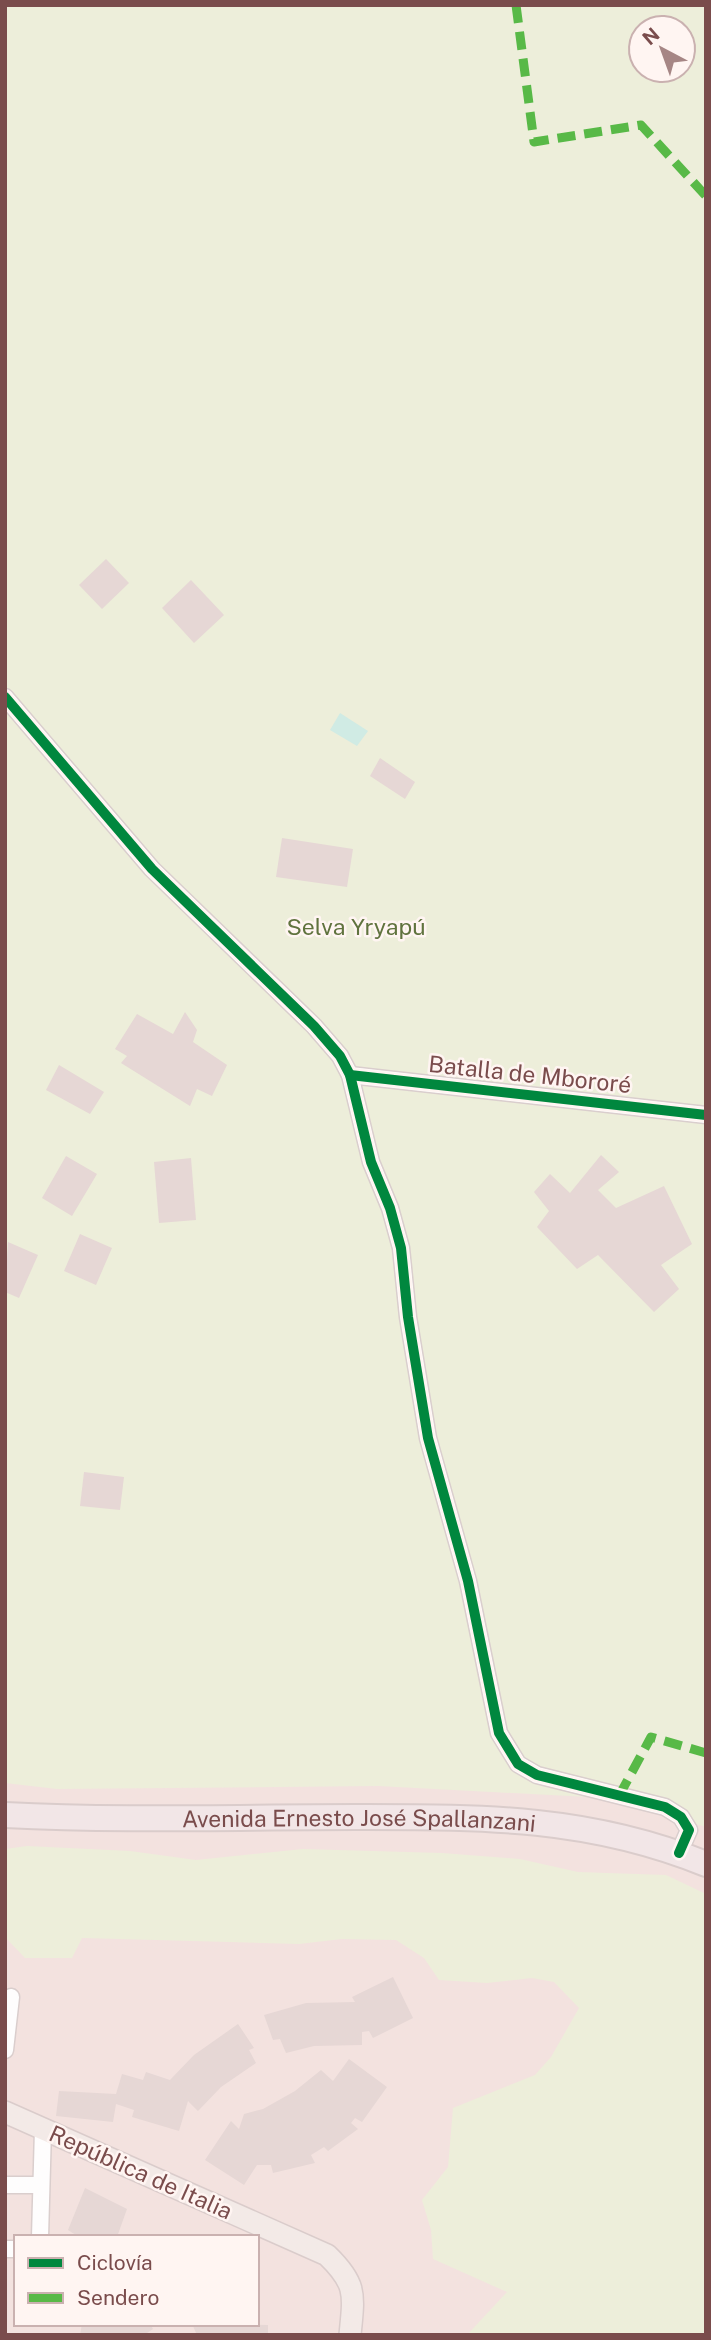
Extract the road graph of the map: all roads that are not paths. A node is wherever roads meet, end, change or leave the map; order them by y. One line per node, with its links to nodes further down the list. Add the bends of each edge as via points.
1 (5, 697): 2 (street, via 152,869 314,1026)
2 (351, 1075): 3 (street, Batalla de Mbororé); 5 (street, via 371,1162 401,1248 428,1438 468,1581 499,1733 517,1764 537,1775 665,1807 681,1817 689,1829)
3 (706, 1115)
4 (5, 1815): 5 (highway, Avenida Ernesto José Spallanzani, via 497,1817 582,1827)
5 (679, 1853): 6 (highway, Avenida Ernesto José Spallanzani)
6 (706, 1864)
7 (11, 1997): 8 (street)
8 (5, 2050)
9 (5, 2112): 10 (main road, República de Italia)
10 (43, 2129): 12 (street); 14 (main road, República de Italia, via 327,2255 348,2275 353,2303)
11 (5, 2185): 12 (street)
12 (41, 2185): 13 (street)
13 (40, 2235)
14 (350, 2335)

